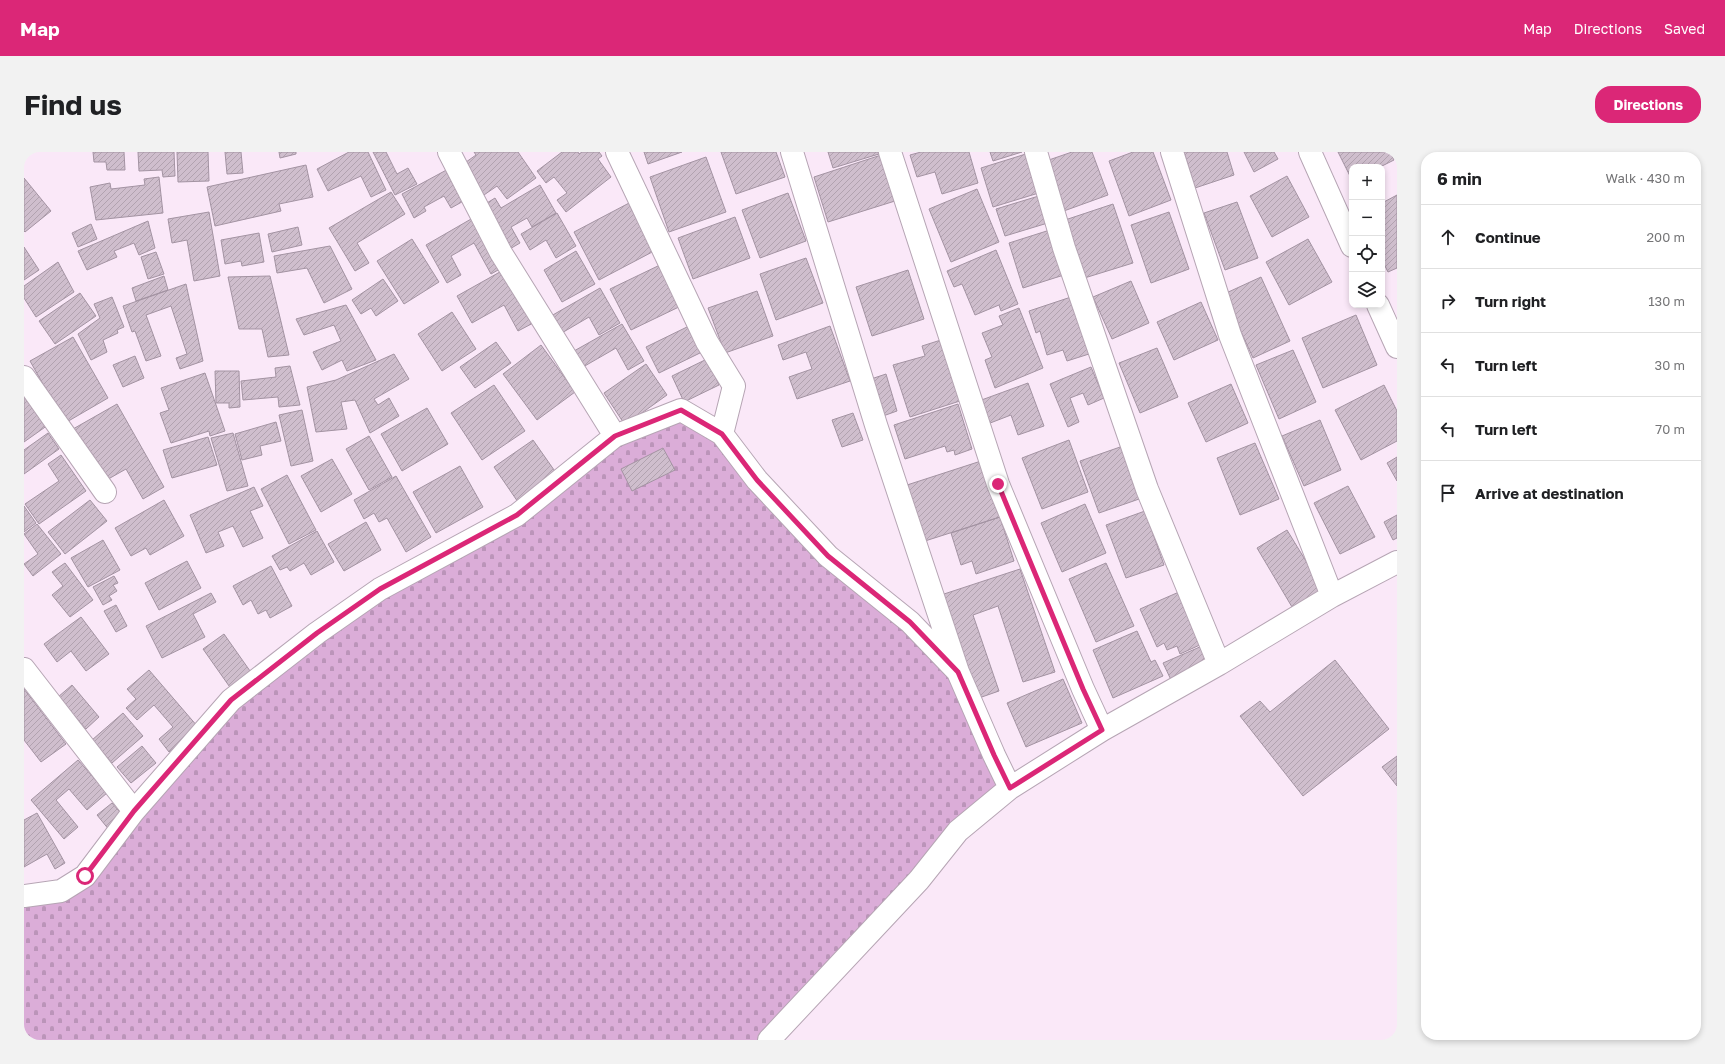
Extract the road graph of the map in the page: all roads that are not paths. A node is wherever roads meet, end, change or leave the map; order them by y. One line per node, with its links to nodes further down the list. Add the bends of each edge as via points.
1 (449, 152): 13 (street, via 501,254)
2 (617, 152): 12 (street, via 707,342 734,386)
3 (792, 152): 19 (street, via 876,425)
4 (890, 152): 20 (street, via 998,484)
5 (1036, 152): 17 (street, via 1064,248 1147,489)
6 (1172, 152): 16 (street, via 1230,335)
7 (1310, 152): 8 (street)
8 (1349, 239)
9 (1379, 308): 10 (street)
10 (1397, 347)
11 (24, 377): 14 (street)
12 (722, 434): 13 (street, via 681,410); 19 (street, via 757,480 828,556 910,622)
13 (615, 436): 22 (street, via 517,515 380,589 292,652 231,700)
14 (105, 492)
15 (1397, 562): 16 (street)
16 (1332, 596): 17 (street)
17 (1219, 664): 20 (street)
18 (24, 669): 22 (street)
19 (958, 672): 21 (street)
20 (1102, 730): 21 (street)
21 (1010, 788): 24 (street, via 958,831 919,880)
22 (134, 811): 23 (street, via 85,876 61,891)
23 (24, 896)
24 (769, 1040)

